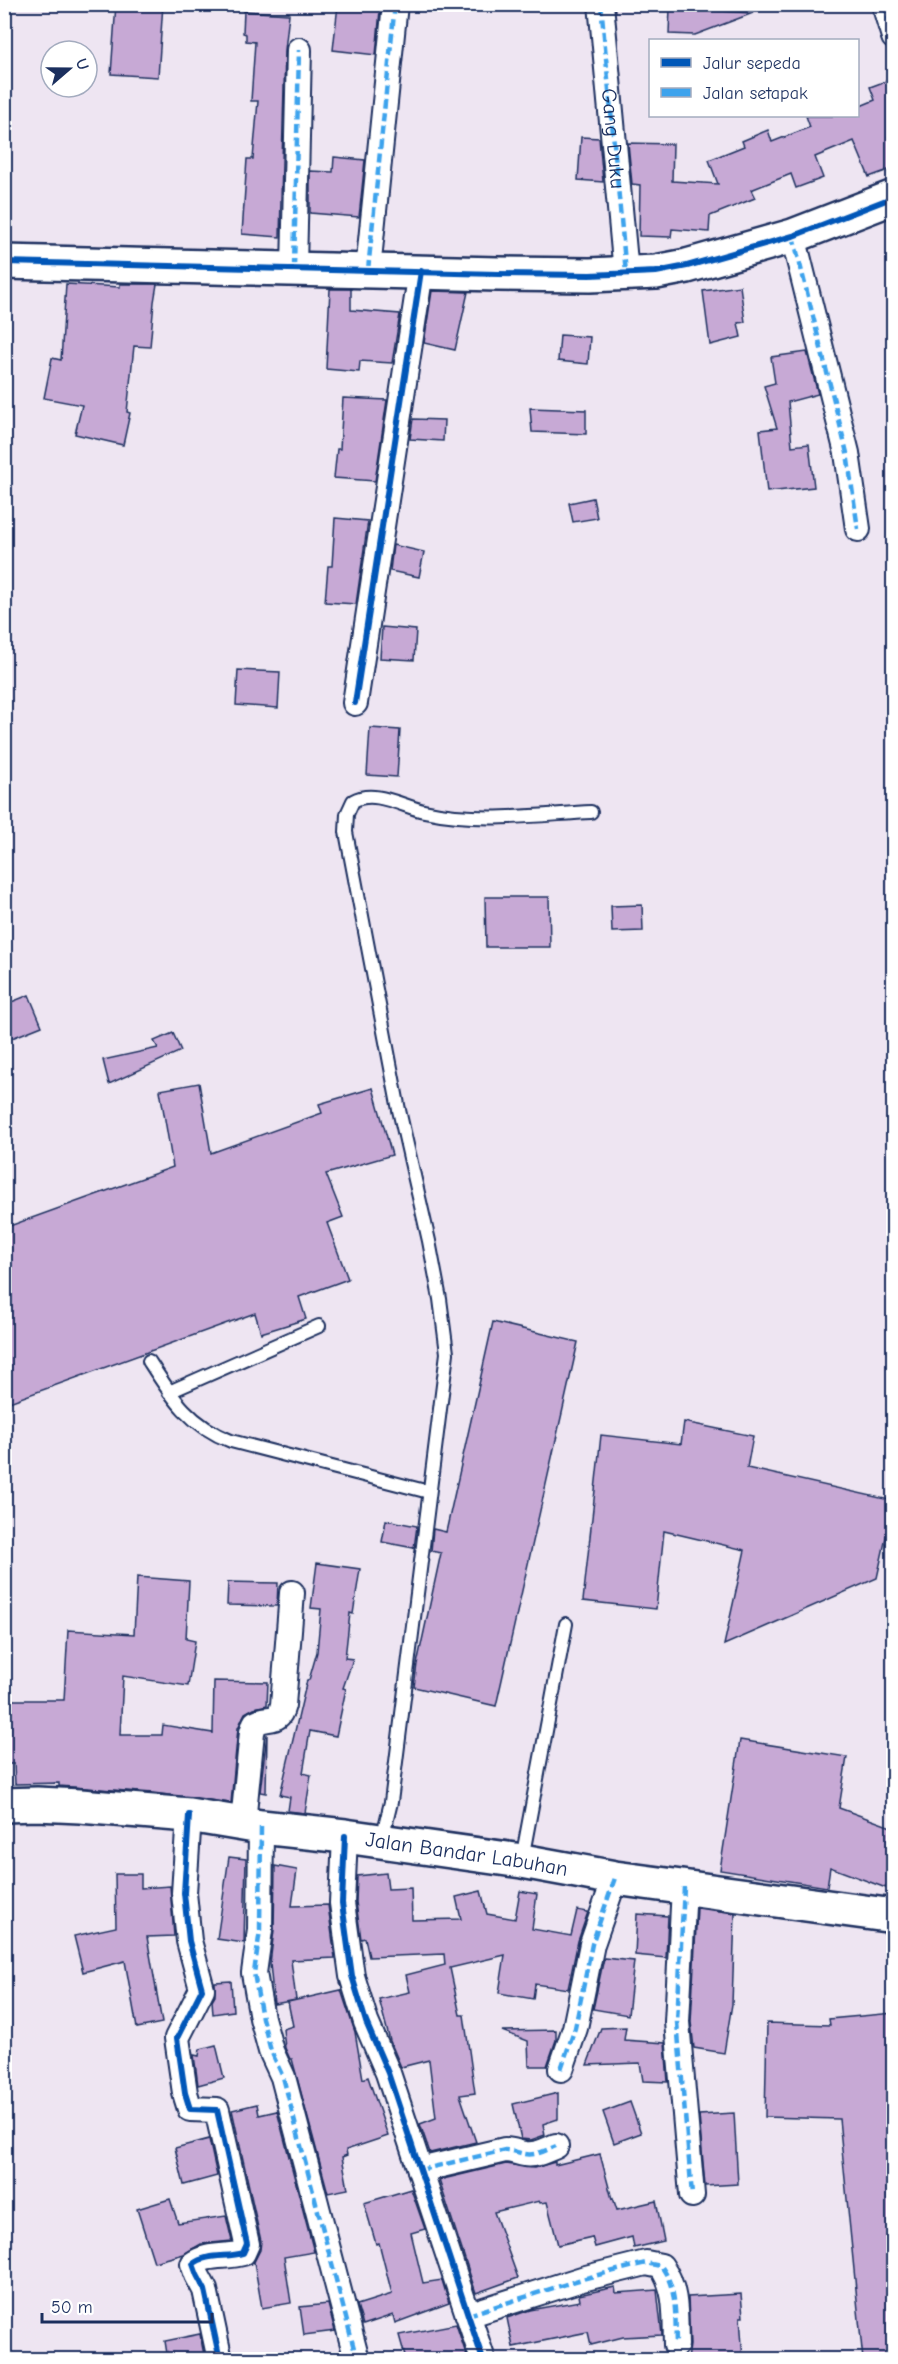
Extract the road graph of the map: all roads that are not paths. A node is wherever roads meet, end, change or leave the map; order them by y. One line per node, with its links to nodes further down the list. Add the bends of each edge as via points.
1 (394, 4): 10 (street)
2 (601, 4): 12 (street, Gang Duku)
3 (884, 4): 4 (street)
4 (894, 37)
5 (299, 50): 9 (street)
6 (894, 197): 7 (street)
7 (793, 236): 12 (street, via 656,273); 13 (street, via 847,453)
8 (4, 261): 9 (street)
9 (294, 268): 10 (street)
10 (368, 270): 11 (street)
11 (421, 271): 12 (street); 14 (street)
12 (626, 273)
13 (858, 529)
14 (355, 703)
15 (591, 812): 19 (lane, via 482,818 426,812 369,795 353,801 347,814 346,832 397,1099 442,1310 447,1353)
16 (319, 1326): 18 (lane)
17 (149, 1361): 18 (lane)
18 (169, 1392): 19 (lane, via 199,1425 223,1438)
19 (429, 1492): 26 (lane, via 392,1802)
20 (292, 1593): 24 (street, via 283,1705 280,1715 255,1723 252,1732)
21 (566, 1624): 27 (lane)
22 (4, 1805): 23 (street, Jalan Bandar Labuhan, via 80,1806)
23 (189, 1815): 24 (street, Jalan Bandar Labuhan); 37 (street, via 184,1893 189,1941 202,1989 177,2038 180,2068 190,2109 217,2110 247,2244 243,2253 194,2264 205,2290)
24 (252, 1825): 25 (street, Jalan Bandar Labuhan); 38 (street, via 260,1930 254,1973 261,2018 283,2077)
25 (345, 1836): 26 (street, Jalan Bandar Labuhan); 33 (street, via 342,1903 352,1976)
26 (381, 1842): 27 (street, Jalan Bandar Labuhan)
27 (522, 1861): 28 (street, Jalan Bandar Labuhan)
28 (615, 1878): 29 (street, Jalan Bandar Labuhan); 31 (street, via 592,1944 575,2028)
29 (684, 1887): 30 (street, Jalan Bandar Labuhan); 34 (street, via 677,2022)
30 (894, 1916)
31 (561, 2069)
32 (556, 2146): 33 (street, via 531,2154 505,2150)
33 (420, 2170): 35 (street)
34 (692, 2195)
35 (468, 2315): 36 (street, via 646,2263 661,2266 669,2277 675,2300); 39 (street)
36 (676, 2345)
37 (220, 2360)
38 (357, 2360)
39 (483, 2360)

